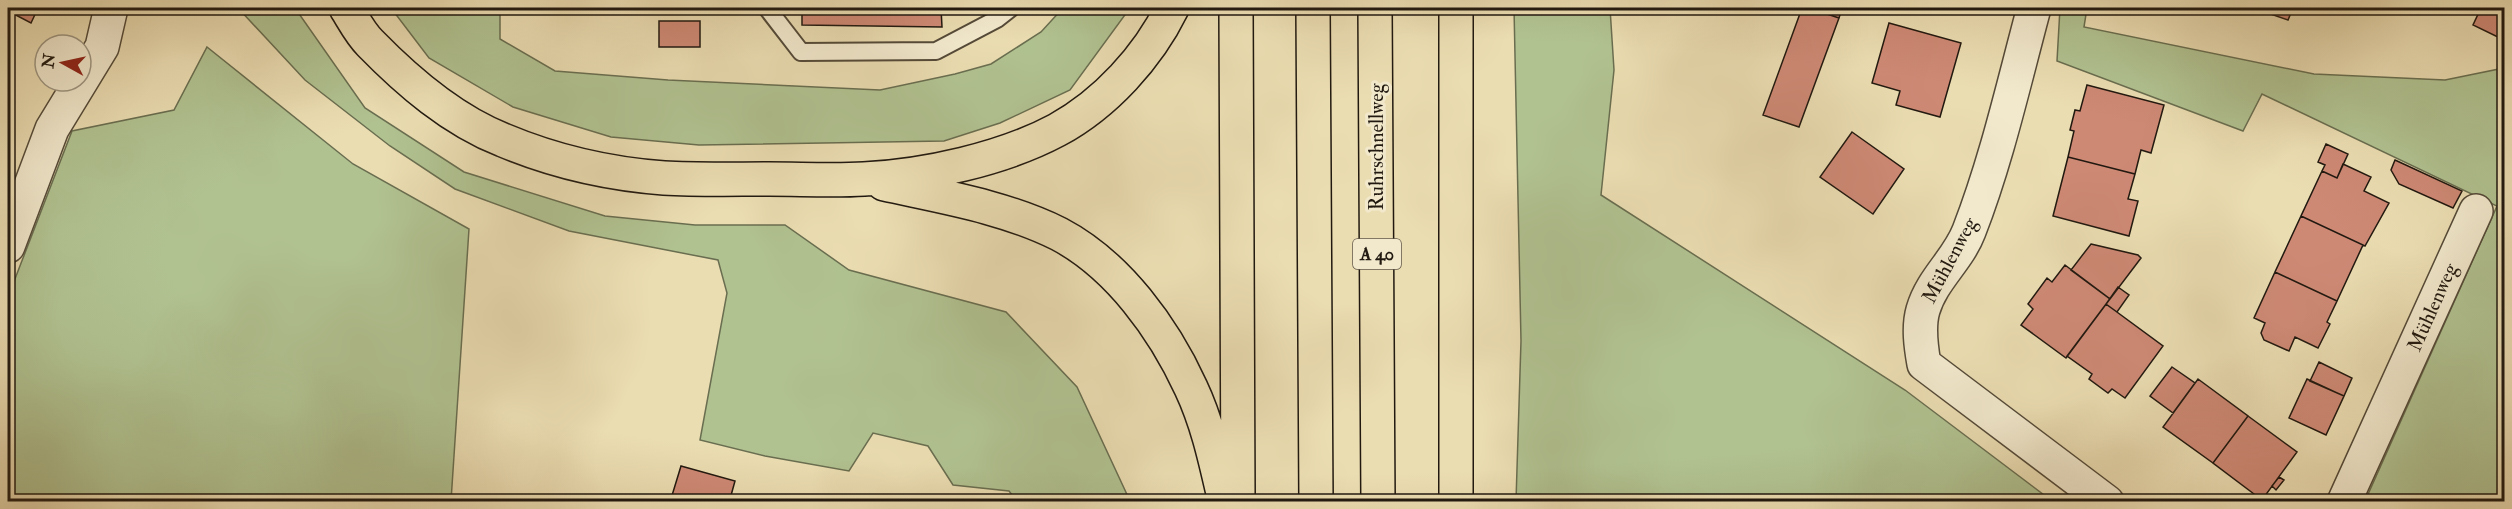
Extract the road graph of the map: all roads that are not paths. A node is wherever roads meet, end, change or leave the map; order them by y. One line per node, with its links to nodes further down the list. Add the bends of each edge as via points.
1 (111, 8): 13 (street, via 102,46 52,129)
2 (345, 8): 11 (highway, via 368,41 439,106 502,140 579,165 664,178)
3 (767, 8): 4 (lane, via 801,52 824,52 936,51 998,19)
4 (1011, 8)
5 (1172, 8): 11 (highway, via 1144,55 1082,114 1057,130 976,160)
6 (1236, 8): 16 (highway)
7 (1313, 8): 17 (highway)
8 (1375, 8): 18 (highway, Ruhrschnellweg / A 40)
9 (1456, 8): 14 (highway)
10 (2034, 8): 21 (street, Mühlenweg, via 1988,176 1968,234 1927,298 1920,345 1924,364)
11 (865, 179): 15 (highway, via 1009,214 1060,235 1106,265 1147,310 1191,388 1213,448)
12 (2476, 211): 22 (street, Mühlenweg)
13 (8, 246)
14 (1454, 373): 19 (highway); 20 (highway)
15 (1225, 501)
16 (1238, 501)
17 (1316, 501)
18 (1378, 501)
19 (1456, 501)
20 (1477, 501)
21 (2108, 501)
22 (2344, 501)

